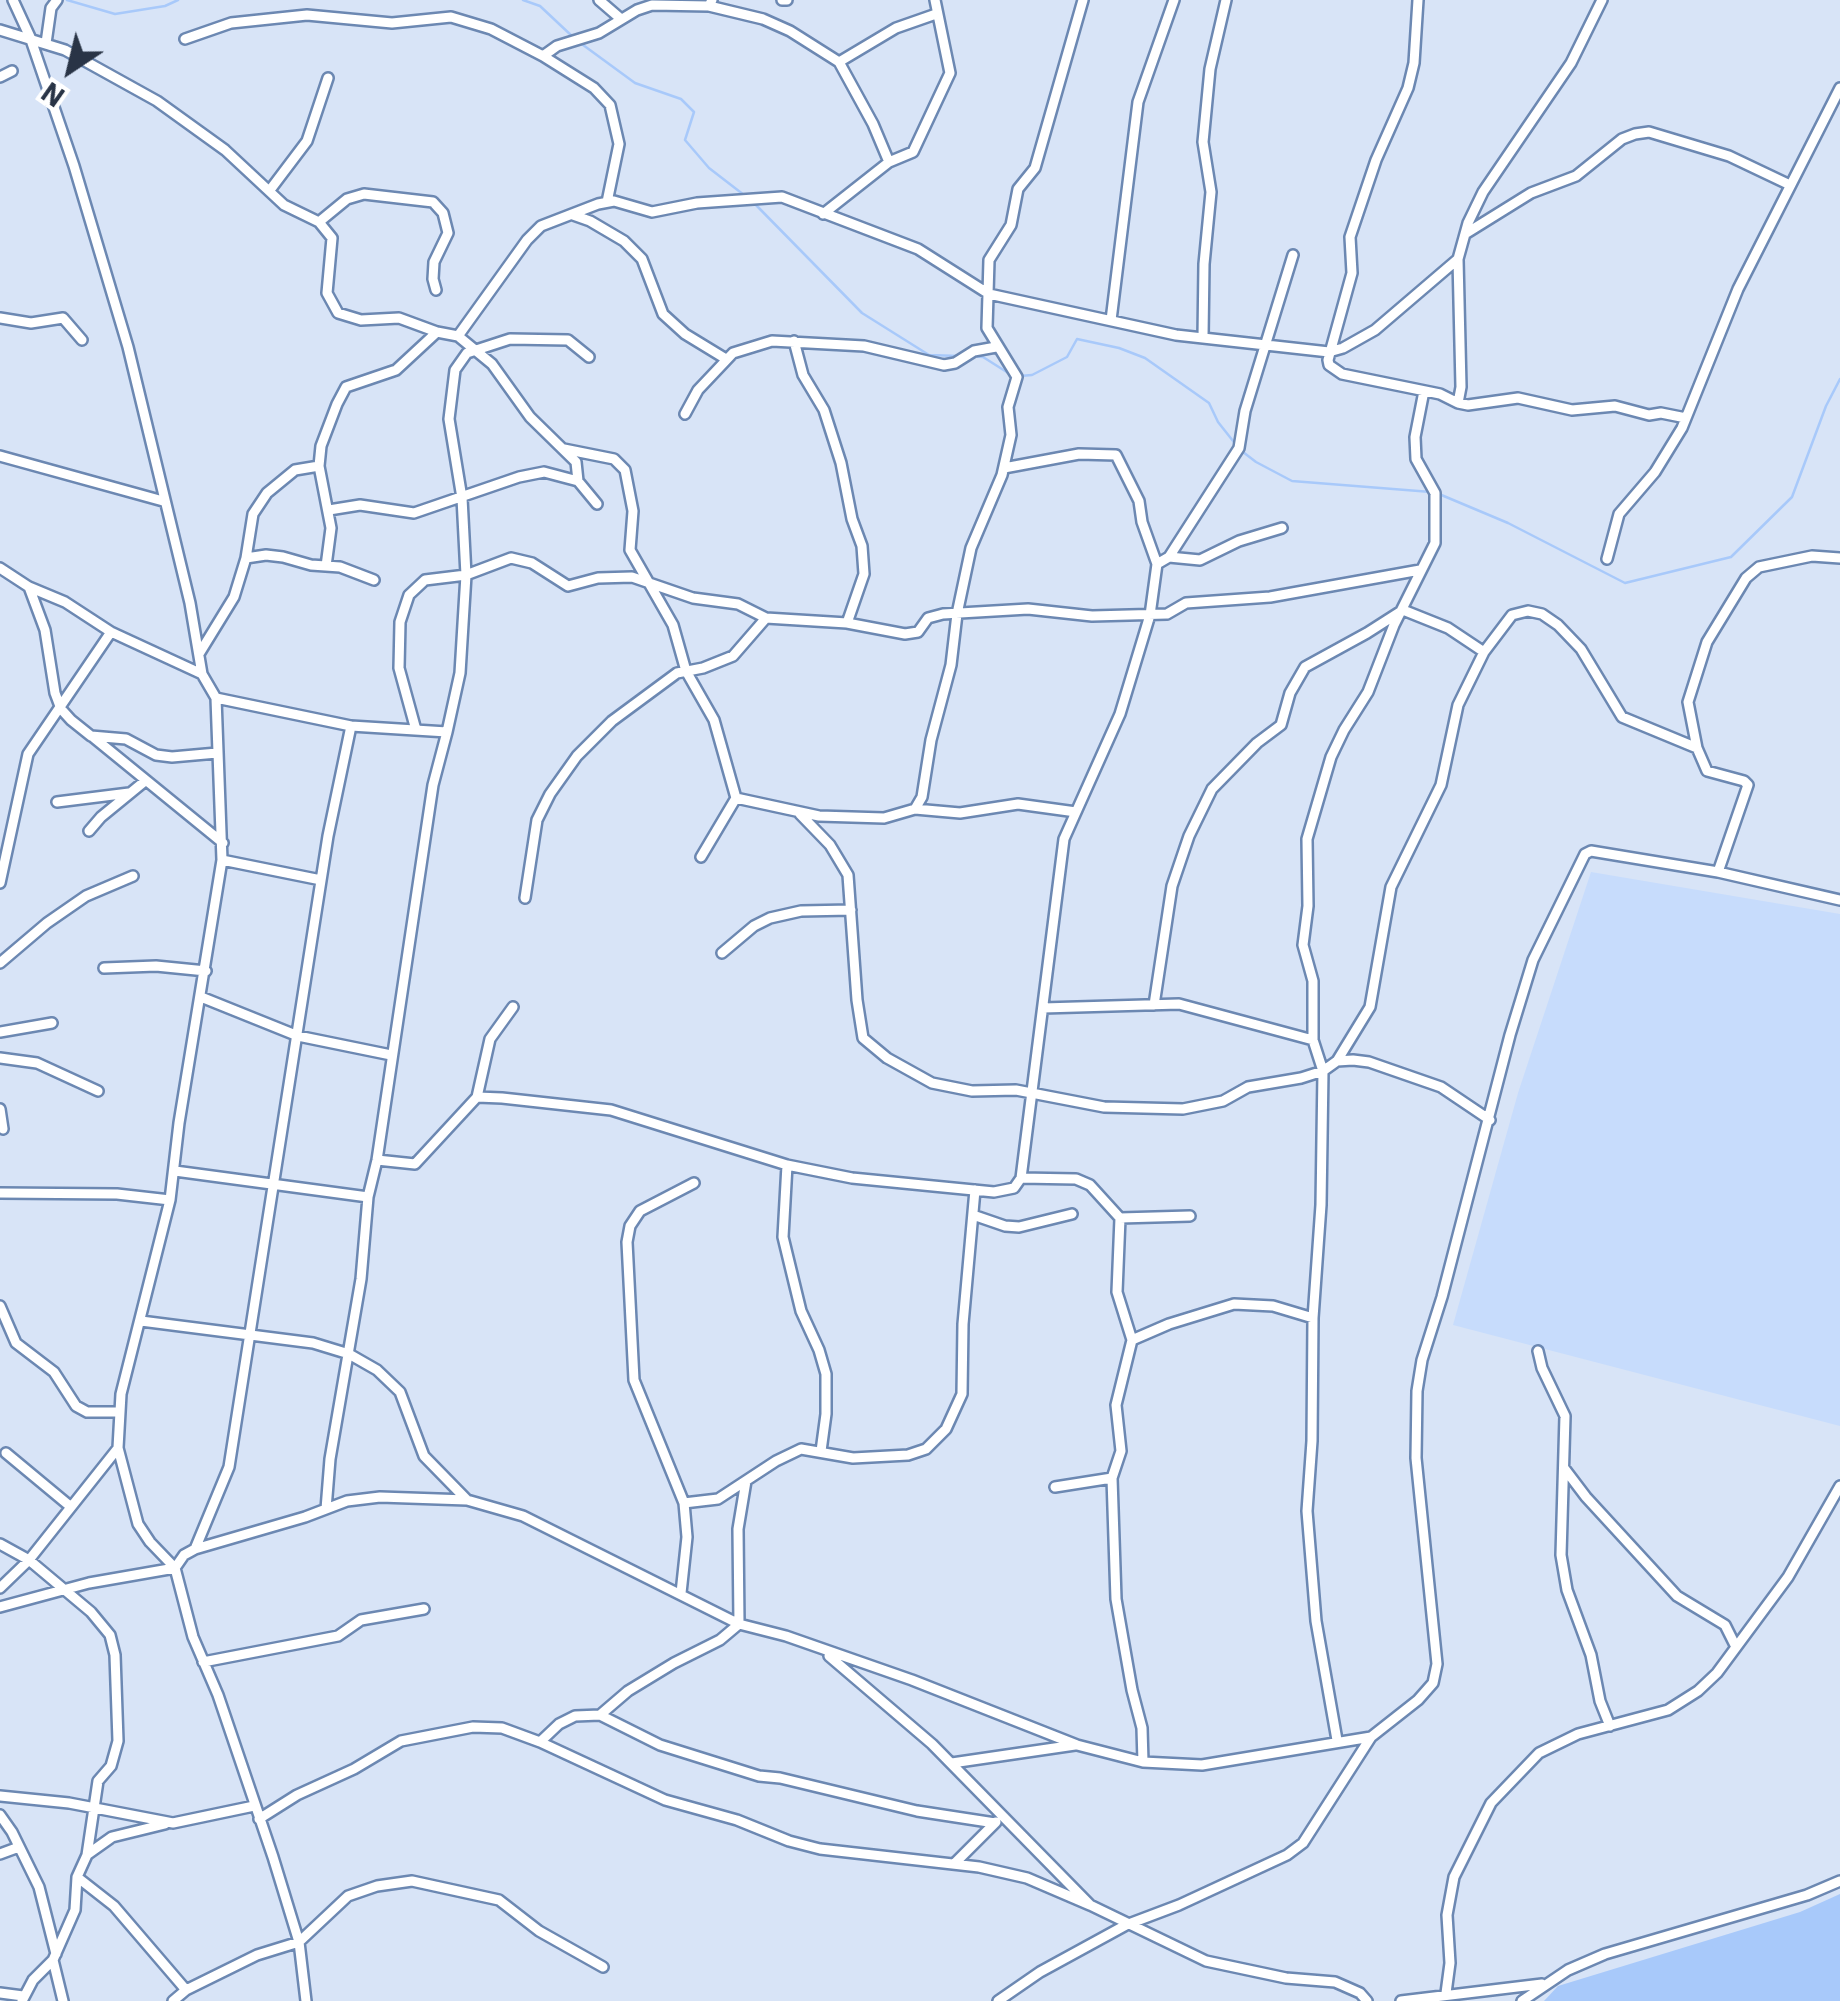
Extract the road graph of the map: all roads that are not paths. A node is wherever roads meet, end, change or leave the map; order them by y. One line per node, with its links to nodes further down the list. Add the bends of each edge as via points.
1 (14, 0): 14 (street)
2 (57, 0): 16 (street)
3 (599, 0): 12 (street)
4 (935, 0): 11 (street)
5 (1083, 0): 34 (street, via 1036,168 1018,189 1012,225 988,260)
6 (1174, 0): 36 (street, via 1138,102)
7 (1226, 0): 39 (street, via 1203,142 1211,192)
8 (1418, 0): 45 (street, via 1411,76 1350,237 1352,273)
9 (1602, 0): 30 (street, via 1570,63 1477,203)
10 (710, 3): 12 (street, via 652,6); 18 (street, via 790,31)
11 (936, 14): 18 (street, via 896,28); 23 (street, via 950,73 913,152)
12 (621, 19): 17 (street)
13 (0, 30): 14 (street)
14 (30, 38): 16 (street); 58 (street, via 128,347)
15 (185, 39): 17 (street, via 232,23 289,16 392,23 451,17)
16 (46, 44): 25 (street, via 174,111)
17 (544, 56): 26 (street, via 610,105 620,144)
18 (839, 62): 23 (street)
19 (12, 71): 20 (street)
20 (0, 77)
21 (328, 78): 25 (street, via 307,141)
22 (1840, 88): 24 (street)
23 (888, 162): 27 (street)
24 (1790, 185): 30 (street, via 1729,156 1649,132 1635,134 1576,176 1532,193); 51 (street, via 1728,310)
25 (270, 190): 29 (street)
26 (607, 202): 27 (street, via 652,212 782,197); 28 (street)
27 (823, 214): 34 (street, via 918,249)
28 (572, 216): 38 (street, via 542,226 527,240); 47 (street, via 624,241 642,258 663,314)
29 (319, 222): 33 (street, via 346,199 364,194 434,202 448,234 434,262); 37 (street, via 332,238 328,293 338,313 361,320 399,318)
30 (1465, 234): 32 (street)
31 (1294, 255): 42 (street)
32 (1458, 259): 45 (street, via 1375,330); 49 (street)
33 (436, 290)
34 (989, 294): 36 (street); 43 (street, via 987,328)
35 (0, 318): 40 (street, via 62,318)
36 (1111, 320): 39 (street)
37 (436, 332): 38 (street); 54 (street, via 396,370 346,387)
38 (458, 336): 44 (street)
39 (1203, 337): 42 (street)
40 (82, 340)
41 (794, 341): 43 (street, via 864,346 944,365); 47 (street, via 736,350); 78 (street, via 841,463 862,546 864,574)
42 (1266, 342): 45 (street); 62 (street, via 1239,448)
43 (996, 347): 55 (street, via 1017,376)
44 (475, 348): 46 (street, via 510,339 562,339); 52 (street, via 530,418); 57 (street, via 459,361 448,419)
45 (1329, 352): 48 (street, via 1328,366 1342,374)
46 (588, 357)
47 (726, 359): 50 (street)
48 (1424, 391): 49 (street); 69 (street, via 1416,460 1435,493 1436,538)
49 (1458, 403): 51 (street, via 1518,398 1572,410 1615,406)
50 (685, 414)
51 (1686, 418): 65 (street, via 1656,472 1619,514)
52 (564, 449): 56 (street, via 576,462); 72 (street, via 621,464 633,511 630,550)
53 (0, 456): 58 (street)
54 (319, 466): 60 (street); 63 (street, via 295,470 267,493 254,514)
55 (1004, 468): 66 (street, via 1116,454); 75 (street, via 974,540)
56 (578, 481): 57 (street, via 532,474); 59 (street)
57 (462, 498): 60 (street, via 414,513 360,505); 70 (street)
58 (164, 501): 81 (street)
59 (596, 504)
60 (329, 510): 67 (street)
61 (1282, 528): 62 (street, via 1200,560)
62 (1169, 557): 66 (street)
63 (246, 558): 67 (street, via 266,554); 81 (street, via 234,597)
64 (1840, 558): 90 (street, via 1776,562 1746,578 1707,642 1689,695)
65 (1607, 559)
66 (1158, 564): 76 (street)
67 (326, 566): 71 (street)
68 (0, 568): 73 (street)
69 (1420, 570): 74 (street); 76 (street)
70 (466, 574): 72 (street, via 522,558 568,586 620,576); 87 (street, via 425,580 404,608 398,668); 88 (street, via 460,673)
71 (374, 580)
72 (647, 584): 77 (street, via 738,604); 82 (street, via 673,625)
73 (29, 587): 79 (street); 85 (street)
74 (1402, 610): 80 (street); 115 (street, via 1305,667 1281,725 1212,788 1172,886); 121 (street, via 1331,758 1308,838 1303,945 1312,981)
75 (956, 614): 76 (street, via 1028,609); 78 (street, via 933,615 918,632 904,634); 96 (street, via 951,666)
76 (1150, 615): 97 (street, via 1120,714)
77 (766, 618): 78 (street); 82 (street, via 733,656)
78 (847, 623)
79 (110, 632): 83 (street); 85 (street)
80 (1484, 652): 90 (street, via 1512,615 1542,614 1581,649 1622,717); 124 (street, via 1458,704 1441,784 1391,887 1370,1007)
81 (199, 654): 83 (street)
82 (686, 671): 94 (street, via 714,720); 107 (street, via 592,739 550,794 537,820)
83 (202, 674): 84 (street)
84 (216, 698): 86 (street); 91 (street)
85 (61, 709): 89 (street); 106 (street, via 28,754)
86 (352, 726): 87 (street); 105 (street)
87 (416, 730): 88 (street)
88 (447, 732): 122 (street)
89 (91, 736): 91 (street, via 126,740 156,755); 92 (street)
90 (1697, 748): 103 (street, via 1706,770 1748,785)
91 (217, 753): 100 (street)
92 (144, 781): 93 (street); 100 (street)
93 (131, 792): 95 (street); 99 (street)
94 (736, 798): 98 (street); 101 (street)
95 (57, 802)
96 (915, 809): 97 (street, via 960,813 1018,804); 98 (street, via 884,818)
97 (1076, 812): 117 (street, via 1064,839)
98 (800, 814): 109 (street, via 845,866)
99 (89, 831)
100 (223, 843): 102 (street)
101 (702, 857)
102 (222, 860): 105 (street); 113 (street)
103 (1718, 872): 108 (street); 130 (street, via 1584,854 1533,960)
104 (133, 876): 111 (street, via 86,896)
105 (322, 880): 120 (street)
106 (0, 883)
107 (525, 898)
108 (1840, 899)
109 (852, 910): 110 (street, via 770,918); 127 (street, via 866,1043 950,1089)
110 (722, 953)
111 (0, 964)
112 (104, 968): 113 (street)
113 (206, 970): 114 (street)
114 (201, 997): 120 (street); 134 (street)
115 (1154, 1005): 117 (street); 121 (street, via 1179,1004)
116 (513, 1008): 128 (street, via 490,1039)
117 (1043, 1008): 127 (street)
118 (52, 1023): 119 (street)
119 (0, 1032)
120 (298, 1036): 122 (street); 137 (street)
121 (1313, 1040): 125 (street)
122 (391, 1055): 132 (street)
123 (0, 1058): 126 (street, via 36,1063)
124 (1337, 1061): 125 (street); 130 (street, via 1369,1062 1441,1088)
125 (1322, 1071): 127 (street, via 1184,1109 1104,1107); 147 (street)
126 (98, 1091)
127 (1033, 1092): 135 (street)
128 (477, 1097): 132 (street, via 420,1162); 133 (street, via 611,1110)
129 (0, 1109): 131 (street)
130 (1490, 1120): 181 (street, via 1417,1390 1418,1485 1437,1664 1433,1683 1418,1700)
131 (3, 1129)
132 (376, 1160): 140 (street)
133 (787, 1165): 138 (street); 155 (street, via 783,1237 826,1374)
134 (175, 1171): 137 (street); 141 (street)
135 (1021, 1178): 138 (street, via 1008,1190); 145 (street, via 1076,1179 1101,1194)
136 (694, 1183): 163 (street, via 640,1212 627,1242 634,1380)
137 (274, 1185): 140 (street); 149 (street)
138 (975, 1190): 143 (street)
139 (0, 1193): 141 (street)
140 (368, 1198): 152 (street)
141 (170, 1200): 148 (street)
142 (1072, 1214): 143 (street, via 1019,1227)
143 (973, 1215): 155 (street, via 962,1394 946,1430 908,1455 852,1458)
144 (1190, 1216): 145 (street)
145 (1120, 1218): 150 (street, via 1117,1292)
146 (0, 1306): 153 (street, via 16,1343 54,1372 76,1406)
147 (1313, 1318): 150 (street, via 1234,1304); 182 (street, via 1310,1552)
148 (141, 1321): 149 (street); 153 (street)
149 (248, 1335): 152 (street); 167 (street, via 229,1468)
150 (1132, 1340): 158 (street, via 1116,1405 1121,1451)
151 (1538, 1351): 157 (street, via 1566,1416)
152 (349, 1354): 162 (street, via 400,1392 424,1456); 165 (street)
153 (119, 1412): 154 (street)
154 (118, 1448): 164 (street); 169 (street, via 138,1524)
155 (821, 1451): 159 (street, via 789,1453)
156 (6, 1453): 164 (street)
157 (1564, 1467): 176 (street, via 1677,1596 1725,1625); 180 (street, via 1561,1555 1567,1590)
158 (1112, 1478): 161 (street); 185 (street, via 1116,1599)
159 (746, 1482): 163 (street, via 718,1499); 175 (street, via 738,1529)
160 (1840, 1486): 176 (street, via 1788,1577)
161 (1055, 1487)
162 (466, 1500): 165 (street, via 380,1498); 172 (street, via 523,1516)
163 (684, 1503): 172 (street)
164 (71, 1507): 168 (street)
165 (326, 1509): 167 (street)
166 (0, 1544): 168 (street)
167 (194, 1548): 169 (street)
168 (29, 1560): 170 (street); 171 (street)
169 (175, 1568): 171 (street); 178 (street)
170 (0, 1588)
171 (64, 1589): 173 (street); 189 (street, via 104,1625 114,1655 118,1741 98,1782)
172 (682, 1593): 175 (street)
173 (0, 1607)
174 (424, 1609): 178 (street, via 362,1620 338,1636)
175 (739, 1624): 177 (street); 179 (street)
176 (1736, 1648): 180 (street, via 1684,1702)
177 (823, 1651): 184 (street); 186 (street)
178 (203, 1662): 188 (street)
179 (600, 1714): 183 (street, via 575,1716); 192 (street, via 660,1745 759,1776 917,1811)
180 (1610, 1726): 208 (street, via 1540,1752 1491,1803 1452,1889)
181 (1371, 1737): 182 (street); 201 (street, via 1303,1843)
182 (1338, 1740): 185 (street, via 1202,1765)
183 (540, 1742): 191 (street, via 488,1727 402,1741); 197 (street, via 665,1800 789,1841)
184 (1077, 1745): 185 (street); 186 (street)
185 (1143, 1762)
186 (952, 1763): 192 (street)
187 (0, 1796): 189 (street)
188 (254, 1806): 191 (street); 193 (street)
189 (94, 1808): 193 (street); 196 (street)
190 (0, 1816): 194 (street)
191 (259, 1819): 202 (street)
192 (999, 1819): 197 (street); 200 (street)
193 (172, 1823): 196 (street, via 112,1837)
194 (20, 1847): 195 (street); 203 (street, via 38,1887)
195 (0, 1854)
196 (86, 1855): 198 (street)
197 (956, 1862): 200 (street, via 1027,1878)
198 (78, 1877): 203 (street, via 75,1910); 206 (street, via 114,1906)
199 (1840, 1881): 205 (street, via 1605,1954)
200 (1090, 1905): 201 (street)
201 (1126, 1925): 213 (street); 214 (street, via 1206,1961 1335,1982)
202 (299, 1942): 204 (street, via 348,1896 426,1882 499,1900); 206 (street); 212 (street)
203 (55, 1957): 209 (street); 210 (street)
204 (604, 1967)
205 (1545, 1984): 208 (street); 216 (street)
206 (186, 1990): 211 (street)
207 (0, 1993): 209 (street)
208 (1446, 1994): 215 (street)
209 (22, 1998)
210 (63, 2001)
211 (173, 2001)
212 (306, 2001)
213 (998, 2001)
214 (1368, 2001)
215 (1401, 2001)
216 (1522, 2001)

